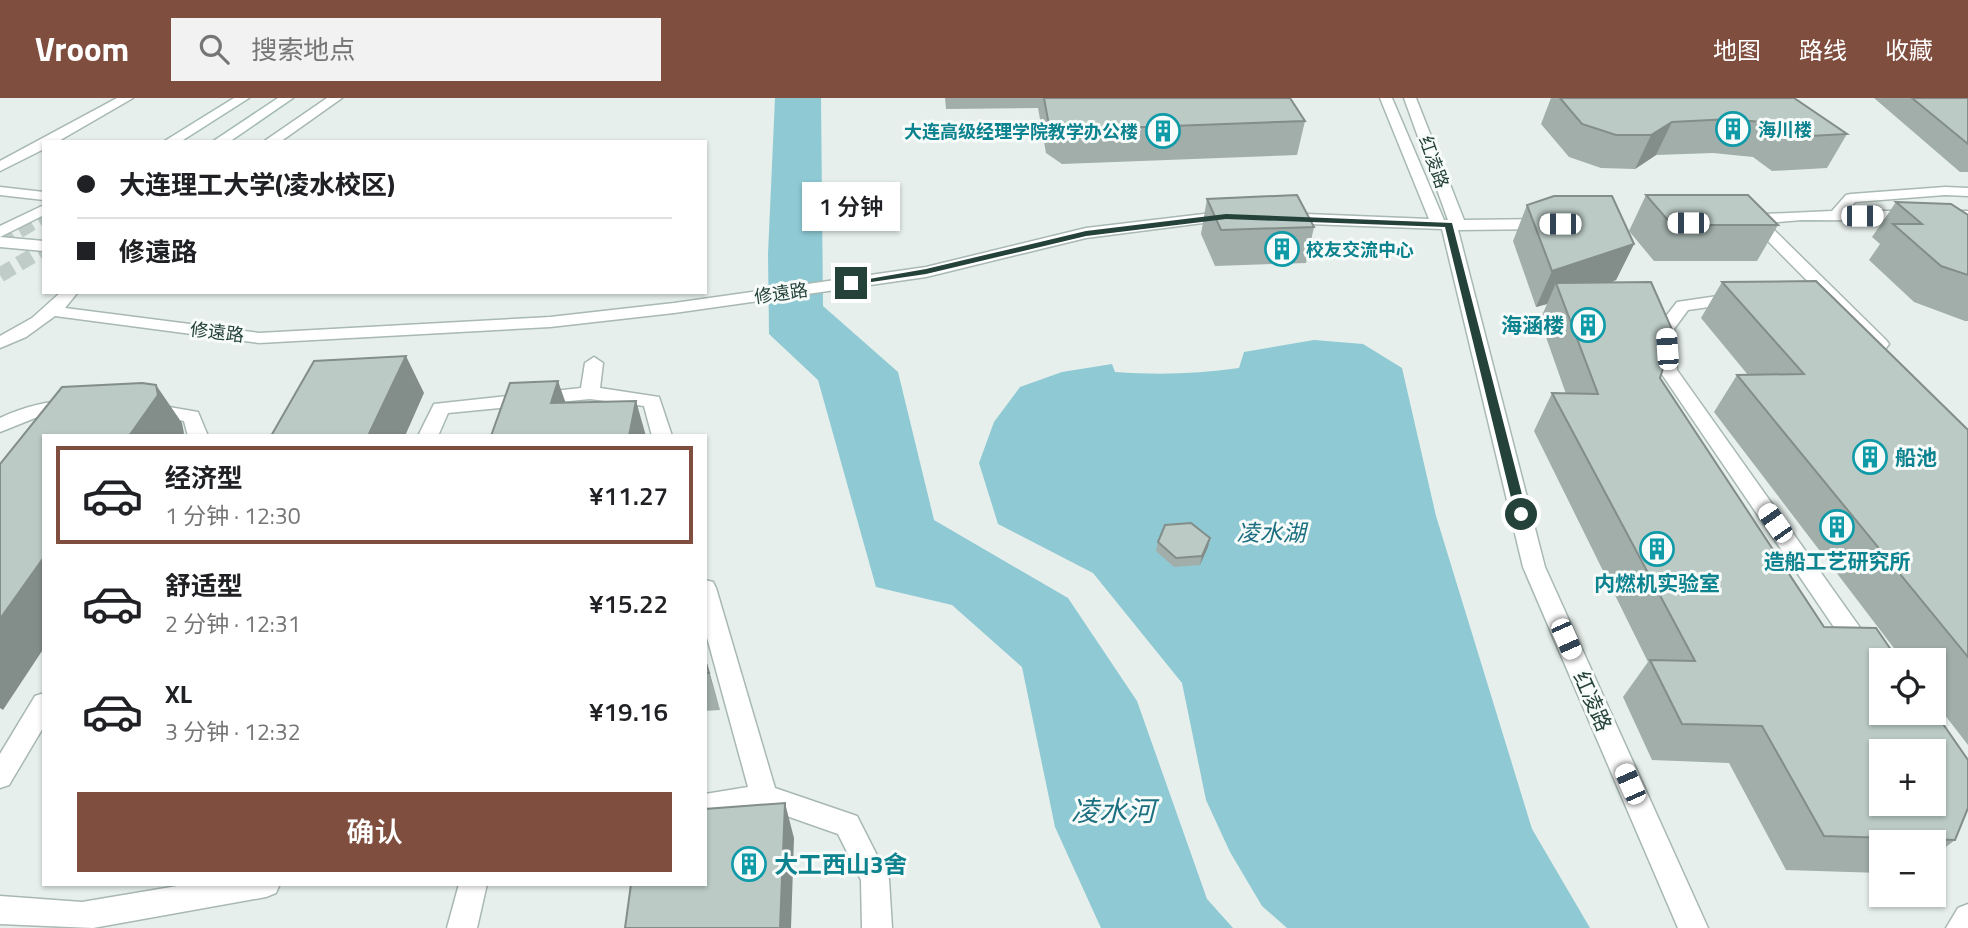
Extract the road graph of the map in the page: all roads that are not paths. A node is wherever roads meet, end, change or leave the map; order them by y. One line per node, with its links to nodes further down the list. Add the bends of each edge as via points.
1 (127, 98): 7 (street)
2 (243, 98): 8 (street)
3 (287, 98): 9 (street)
4 (336, 98): 10 (street)
5 (1386, 98): 21 (street, 红凌路)
6 (1410, 98): 21 (street, 红凌路)
7 (49, 140)
8 (173, 140)
9 (222, 140)
10 (273, 140)
11 (42, 144): 12 (street)
12 (0, 167)
13 (0, 191): 15 (street)
14 (1968, 192): 17 (street, via 1851,198)
15 (42, 196)
16 (42, 210): 23 (street)
17 (1836, 215): 18 (street); 19 (street)
18 (1968, 216)
19 (1755, 219): 20 (street); 29 (street)
20 (1727, 222)
21 (1448, 224): 22 (street, 修遠路); 30 (street, 修遠路, via 1226,216 1086,233 926,272 550,322 259,338); 54 (street, 红凌路, via 1534,567)
22 (1566, 224)
23 (0, 232)
24 (0, 242): 25 (street)
25 (42, 246)
26 (68, 294): 30 (street)
27 (1760, 297): 42 (street, via 1683,306 1665,328 1668,370)
28 (1809, 297): 29 (street)
29 (1833, 297): 32 (street)
30 (52, 311): 31 (street)
31 (0, 343)
32 (1891, 355)
33 (594, 363): 34 (street)
34 (590, 393): 39 (street, via 441,408); 40 (street, via 652,401)
35 (86, 407): 37 (street, via 59,406)
36 (127, 408): 38 (street, via 191,416)
37 (0, 426)
38 (199, 434)
39 (429, 434)
40 (661, 434)
41 (707, 595): 45 (street)
42 (1869, 659)
43 (42, 706): 44 (street)
44 (0, 777)
45 (764, 796): 46 (street); 53 (street, via 847,825 875,879)
46 (707, 806)
47 (256, 886): 51 (street)
48 (472, 886): 52 (street)
49 (0, 910): 51 (street)
50 (1968, 918): 55 (street)
51 (79, 922)
52 (462, 928)
53 (877, 928)
54 (1693, 928)
55 (1961, 928)

